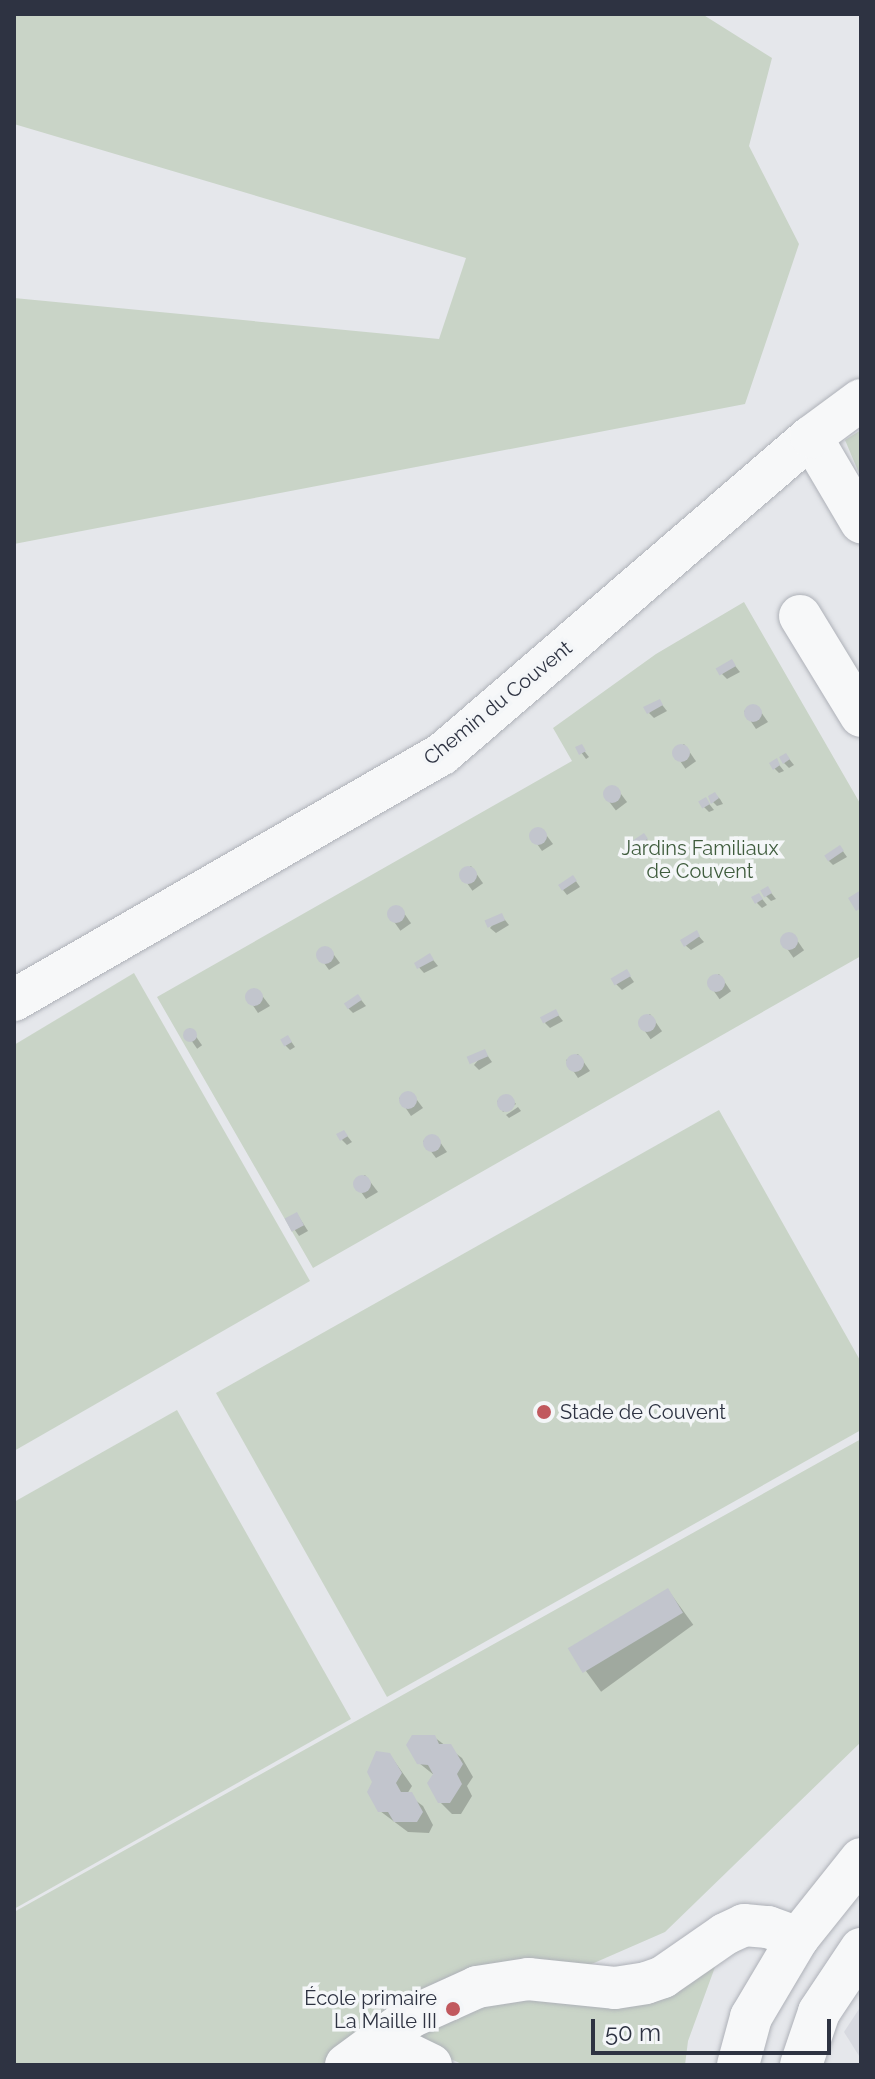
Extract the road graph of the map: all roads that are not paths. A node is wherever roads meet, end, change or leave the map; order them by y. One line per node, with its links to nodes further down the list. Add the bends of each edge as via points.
1 (861, 400): 2 (street, Chemin du Couvent)
2 (811, 437): 3 (street); 6 (street, Chemin du Couvent, via 442,754)
3 (861, 522)
4 (800, 616): 5 (street)
5 (861, 716)
6 (14, 1000)
7 (861, 1859): 8 (street)
8 (798, 1938): 10 (street, via 744,1925 674,1971 615,1988 505,1980 447,1998); 13 (street, via 751,2017)
9 (861, 1949): 14 (street, via 819,2012)
10 (378, 2039): 11 (street); 12 (street)
11 (346, 2065)
12 (431, 2065)
13 (738, 2065)
14 (801, 2065)

